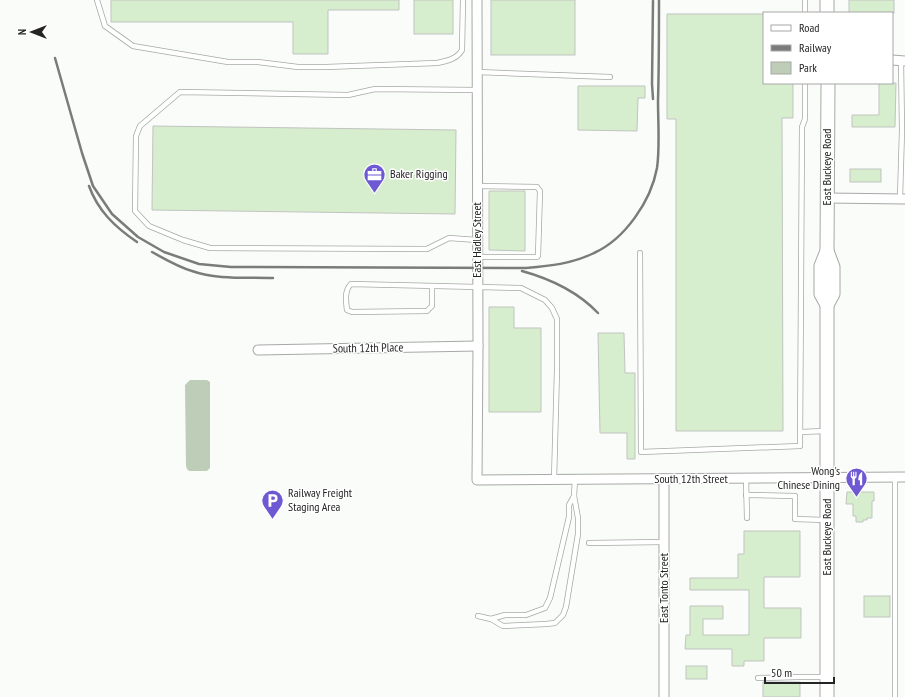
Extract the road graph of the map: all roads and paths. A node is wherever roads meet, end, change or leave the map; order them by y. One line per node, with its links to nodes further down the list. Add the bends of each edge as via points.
1 (97, 0): 2 (lane, via 105,26 133,46 228,62 258,62 298,67 437,63 451,60 460,55 462,50)
2 (463, 0)
3 (477, 0): 9 (street, East Hadley Street)
4 (805, 0): 6 (lane)
5 (827, 0): 7 (main road)
6 (805, 12)
7 (828, 12)
8 (899, 61): 14 (lane)
9 (477, 72): 10 (lane); 13 (street, East Hadley Street)
10 (610, 77)
11 (805, 84): 26 (lane, via 805,119 802,127)
12 (828, 84): 16 (main road, East Buckeye Road)
13 (477, 90): 15 (street, East Hadley Street); 18 (lane, via 375,88 348,95 180,92 140,126 136,136 135,211 149,226 210,248 427,249 449,238)
14 (903, 130): 17 (lane)
15 (477, 186): 18 (street, East Hadley Street); 20 (lane, via 537,187 540,191 538,256)
16 (827, 198): 17 (street); 25 (main road, East Buckeye Road, via 827,251 833,267 833,294 827,305)
17 (902, 199)
18 (477, 240): 20 (street, East Hadley Street)
19 (640, 253): 26 (lane, via 642,452 800,446)
20 (477, 258): 22 (street, East Hadley Street)
21 (432, 287): 21 (lane, via 351,284 348,287 347,310 427,311 432,306); 22 (lane)
22 (477, 287): 23 (street, East Hadley Street); 34 (lane, via 521,288 545,300 557,319)
23 (478, 346): 24 (street, South 12th Place); 33 (street, East Hadley Street)
24 (258, 350)
25 (827, 431): 26 (lane); 30 (main road, East Buckeye Road)
26 (800, 432)
27 (895, 477): 28 (street, South 12th Street); 30 (street, South 12th Street); 47 (lane)
28 (905, 477)
29 (746, 478): 30 (street, South 12th Street); 32 (street, South 12th Street); 36 (lane)
30 (827, 478): 38 (main road, East Buckeye Road)
31 (575, 479): 32 (street, South 12th Street); 34 (street, South 12th Street); 35 (lane)
32 (664, 479): 39 (street, East Tonto Street)
33 (477, 480): 34 (street, South 12th Street)
34 (554, 480)
35 (574, 496): 42 (lane, via 569,505 550,598 545,608 526,615 505,615); 42 (lane, via 578,534 563,615 555,622 528,626 503,626)
36 (746, 496): 37 (lane); 38 (lane, via 795,496 795,519)
37 (747, 518)
38 (827, 520): 43 (main road, East Buckeye Road)
39 (664, 542): 40 (lane); 45 (street, East Tonto Street)
40 (589, 543)
41 (478, 616): 42 (lane)
42 (491, 619)
43 (827, 677): 44 (lane); 46 (main road, East Buckeye Road)
44 (758, 678)
45 (664, 697)
46 (827, 697)
47 (895, 697)

